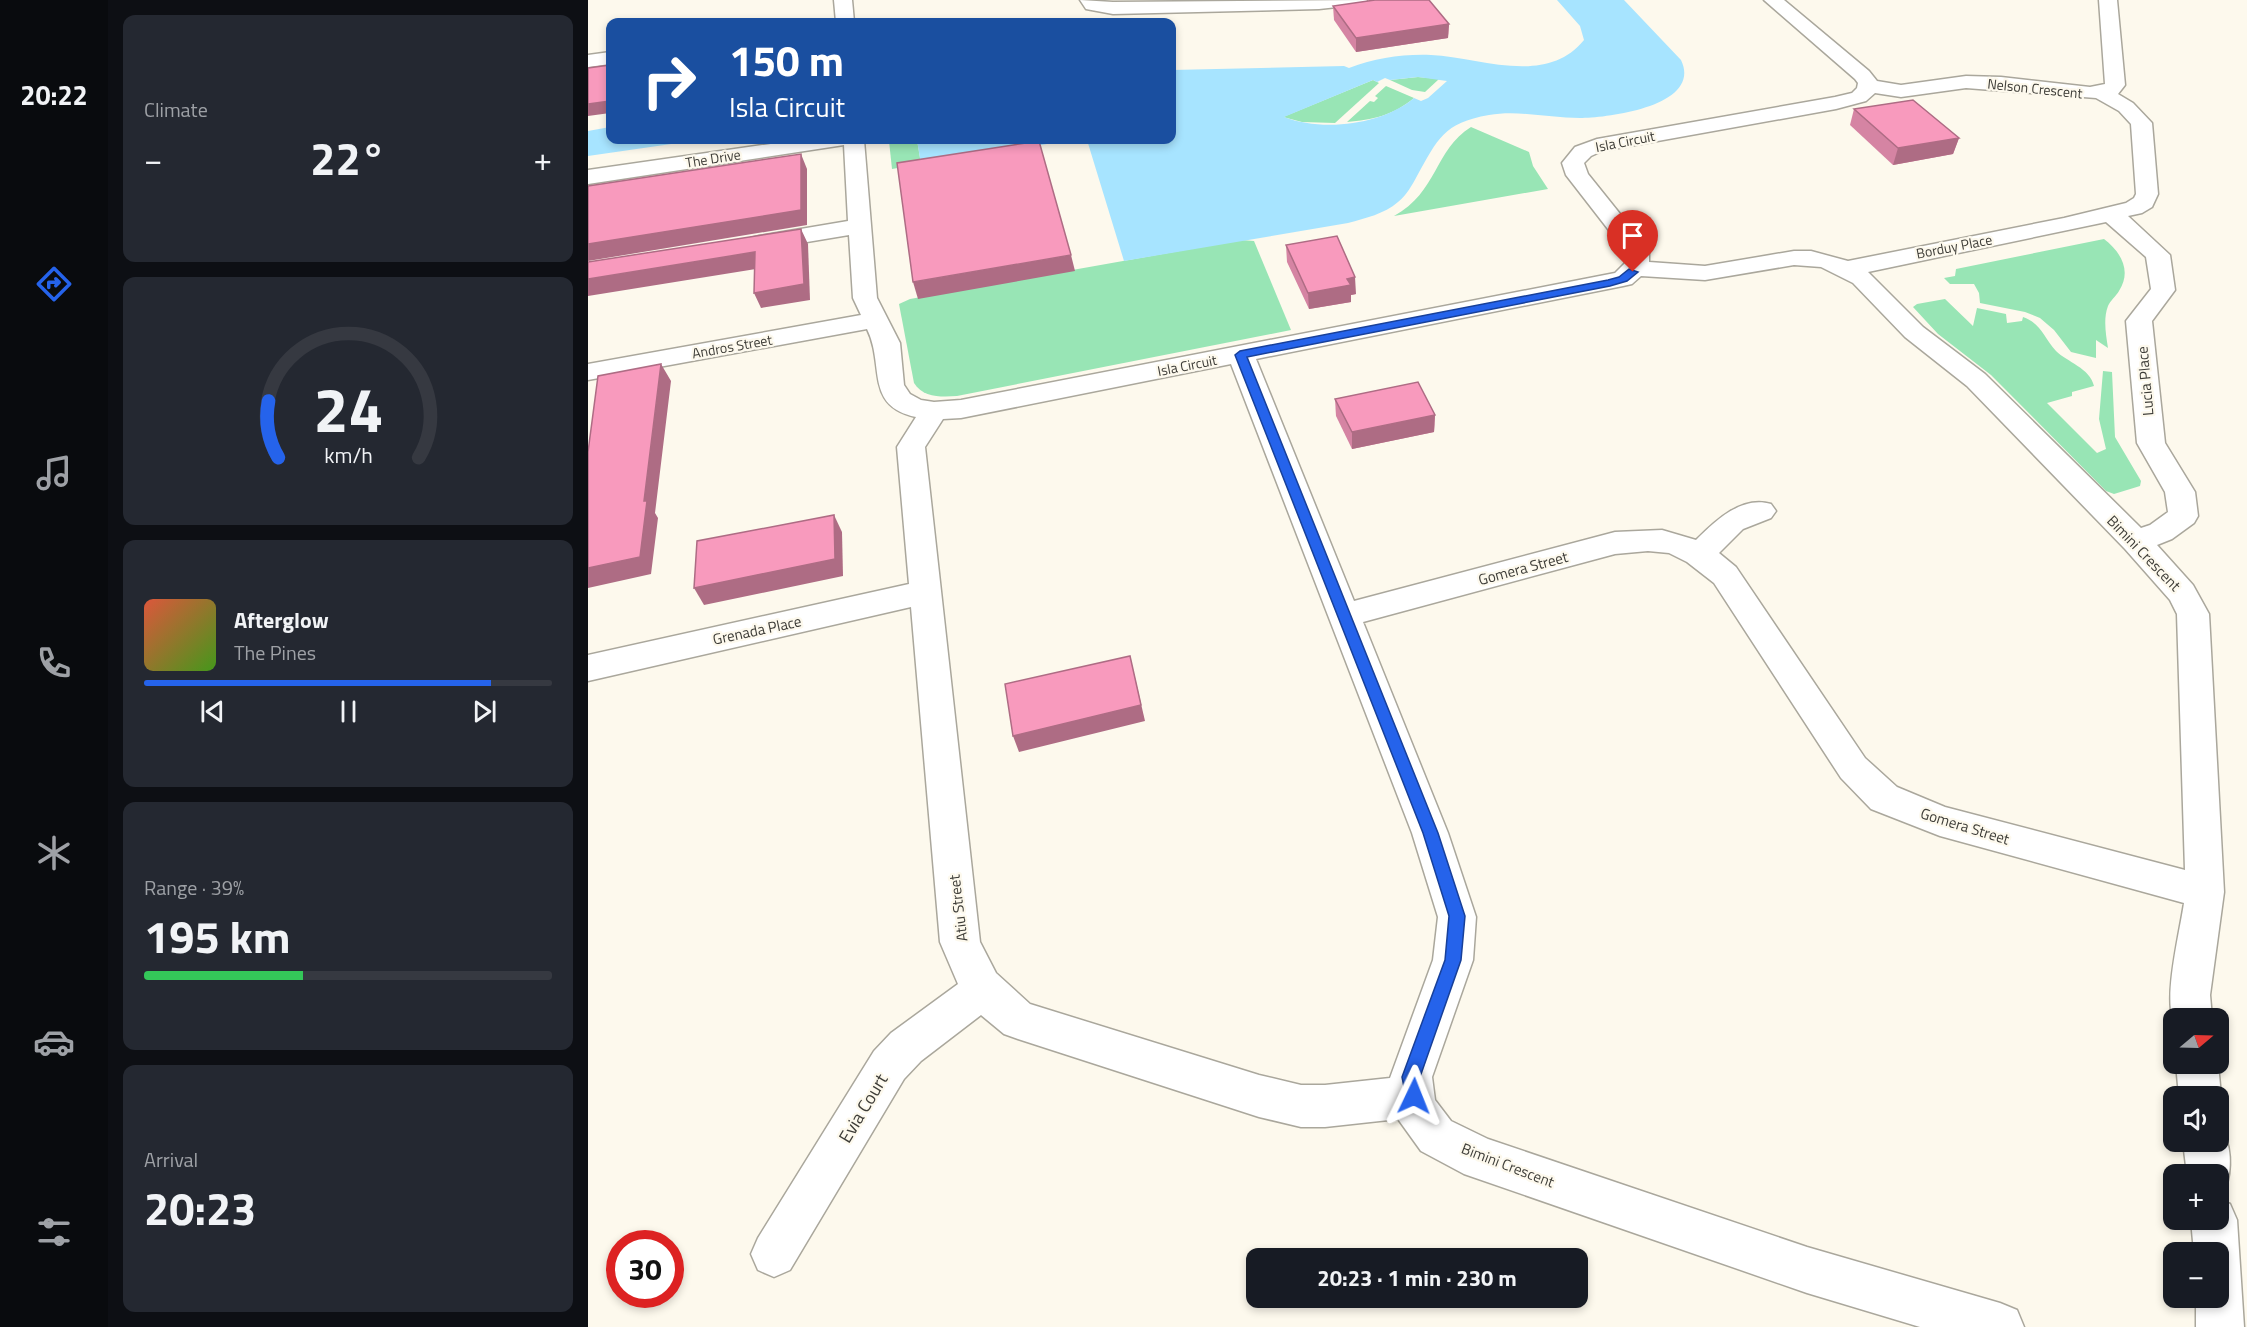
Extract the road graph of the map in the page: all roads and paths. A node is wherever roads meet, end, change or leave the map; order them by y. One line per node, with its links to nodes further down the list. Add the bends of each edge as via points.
1 (844, 0): 6 (street)
2 (1089, 0): 3 (street, via 1093,5 1113,8)
3 (1358, 0)
4 (1773, 0): 9 (street, via 1862,75)
5 (2108, 0): 10 (street, Nelson Crescent, via 2115,85)
6 (845, 18)
7 (606, 59): 8 (street)
8 (588, 61)
9 (1868, 86): 10 (street, Nelson Crescent, via 1901,91 1966,82); 17 (street, Isla Circuit, via 1860,97 1848,101 1598,145 1577,156 1573,163 1577,175 1637,250)
10 (2102, 93): 14 (street, Borduy Place, via 2126,107 2141,123 2147,194 2144,202 2134,208)
11 (811, 144): 13 (street, The Drive)
12 (854, 144): 15 (street, Isla Circuit)
13 (588, 177)
14 (2111, 214): 18 (street, Borduy Place); 24 (street, Lucia Place, via 2158,255 2163,290 2139,321 2151,443 2180,492 2183,516 2161,532)
15 (861, 226): 16 (street); 19 (street, Isla Circuit, via 866,298)
16 (737, 246)
17 (1636, 268): 18 (street, via 1704,273 1793,257 1814,257); 20 (street, Isla Circuit, via 1623,279 1610,283)
18 (1845, 269): 24 (street, Bimini Crescent, via 1862,278 1914,332 1976,380)
19 (876, 320): 21 (street, Andros Street); 22 (street, Isla Circuit, via 887,343 891,385 899,400 914,408)
20 (1240, 355): 22 (street, Isla Circuit); 27 (street, Bimini Crescent)
21 (588, 372)
22 (934, 411): 26 (street, Atiu Street, via 911,447)
23 (1761, 511): 25 (street, via 1732,522)
24 (2136, 542): 29 (street, Bimini Crescent, via 2182,593 2193,614)
25 (1700, 554): 27 (street, Gomera Street, via 1674,542 1646,539 1615,543); 29 (street, Gomera Street, via 1725,575 1853,768 1884,798 1940,821)
26 (926, 592): 28 (street, Grenada Place); 30 (street, Atiu Street, via 960,942 968,966)
27 (1345, 615): 32 (street, Bimini Crescent, via 1431,833 1457,916 1453,960 1411,1077)
28 (588, 668)
29 (2205, 892): 31 (street, Bimini Crescent)
30 (983, 989): 32 (street, Atiu Street, via 1018,1020 1259,1096 1317,1106); 33 (street, Evia Court, via 906,1047 889,1065)
31 (2191, 1008)
32 (1414, 1096): 35 (street, Bimini Crescent, via 1415,1109 1436,1136 1480,1158 1807,1270)
33 (774, 1254)
34 (2219, 1308): 36 (street)
35 (2001, 1327)
36 (2220, 1327)

